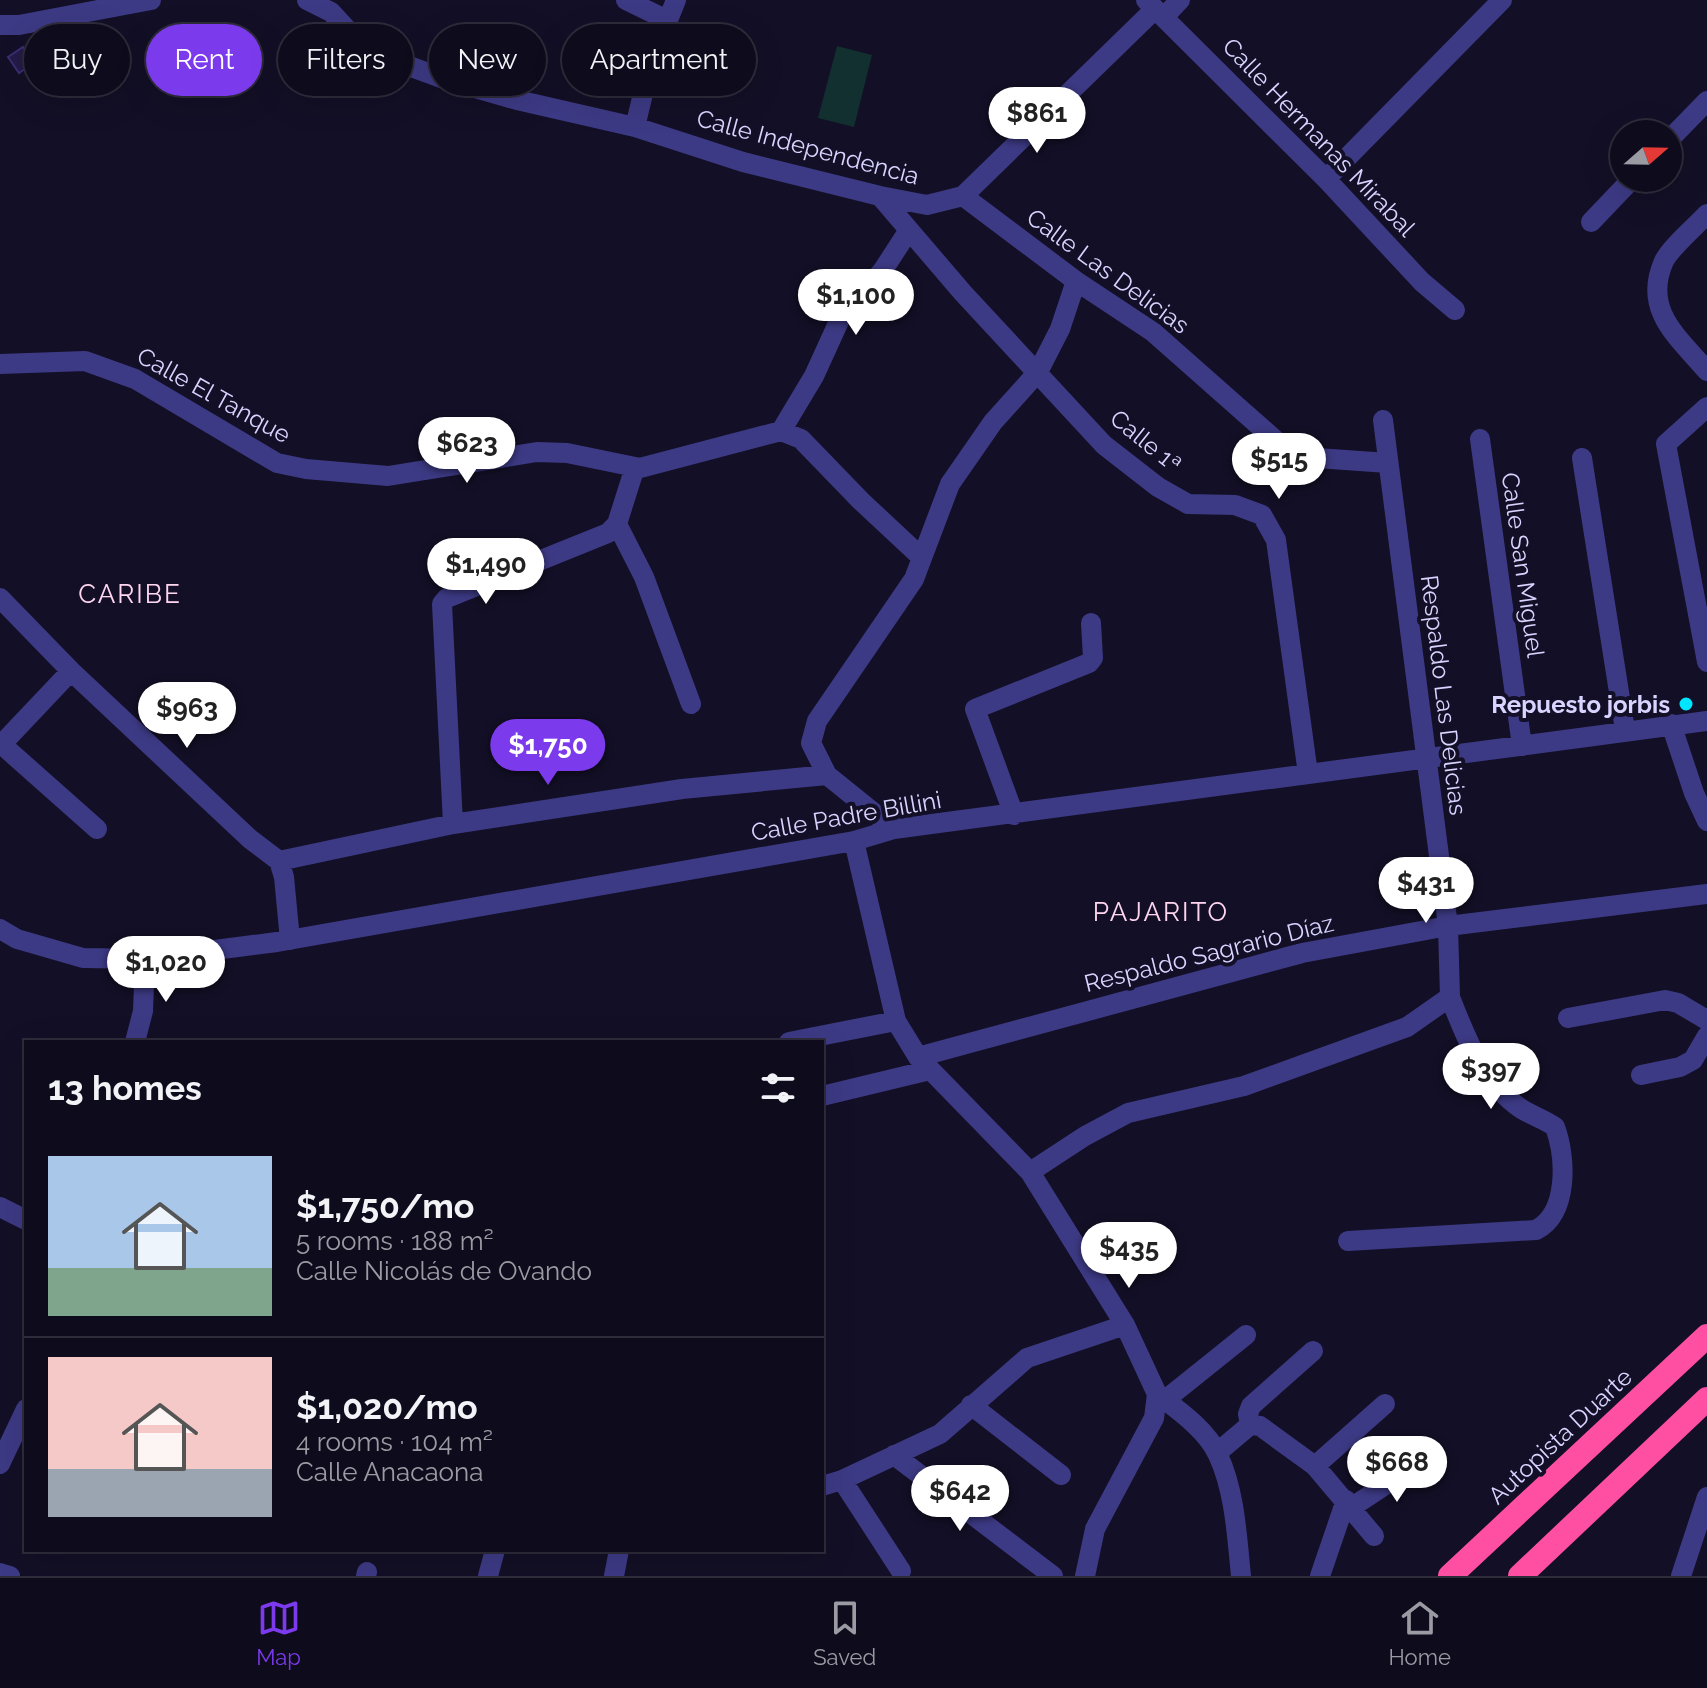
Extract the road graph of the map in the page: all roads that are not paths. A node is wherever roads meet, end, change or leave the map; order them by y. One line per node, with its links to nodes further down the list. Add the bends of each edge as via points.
1 (151, 0): 9 (street)
2 (307, 0): 11 (street, Calle Independencia, via 331,12 376,54 475,88)
3 (626, 0): 8 (street)
4 (676, 0): 8 (street)
5 (1180, 0): 7 (street)
6 (1502, 0): 13 (street)
7 (1155, 9): 13 (street, Calle Hermanas Mirabal); 16 (street)
8 (667, 20): 11 (street)
9 (0, 25)
10 (1707, 101): 12 (street)
11 (635, 127): 15 (street, Calle Independencia, via 743,162)
12 (1682, 127)
13 (1326, 179): 21 (street, Calle Hermanas Mirabal)
14 (1620, 192): 18 (street)
15 (880, 196): 16 (street, Calle Independencia, via 927,205); 19 (street, Calle 1ª)
16 (963, 196): 20 (street, Calle Las Delicias)
17 (1707, 214): 23 (street, via 1664,260 1656,298 1666,323)
18 (1591, 222)
19 (909, 230): 24 (street, Calle 1ª); 27 (street, via 840,319)
20 (1076, 281): 24 (street); 30 (street, Calle Las Delicias, via 1153,332 1281,445 1317,458)
21 (1455, 310)
22 (0, 364): 31 (street, Calle El Tanque, via 85,361 112,369 277,463 306,469 388,476 537,452)
23 (1707, 371)
24 (1038, 372): 33 (street, via 993,422 950,484); 45 (street, Calle 1ª, via 1104,445 1158,487 1188,504 1235,505 1262,515 1276,540)
25 (1707, 407): 36 (street, via 1666,444)
26 (1383, 420): 30 (street, Respaldo Las Delicias)
27 (781, 431): 31 (street, Calle El Tanque); 33 (street, via 801,439)
28 (1480, 439): 43 (street, Calle San Miguel)
29 (1582, 458): 41 (street)
30 (1388, 463): 44 (street, Respaldo Las Delicias)
31 (635, 467): 32 (street)
32 (617, 524): 38 (street, via 644,577); 49 (street, via 592,541 442,604)
33 (921, 557): 46 (street, via 914,579 817,721 811,743)
34 (0, 598): 37 (street)
35 (1091, 623): 47 (street, via 1089,663 975,709)
36 (1707, 662)
37 (71, 671): 42 (street); 53 (street)
38 (691, 704)
39 (1707, 721): 40 (street, Calle Padre Billini)
40 (1671, 724): 41 (street, Calle Padre Billini); 48 (street)
41 (1625, 730): 43 (street, Calle Padre Billini)
42 (1, 743): 50 (street)
43 (1522, 746): 44 (street, Calle Padre Billini)
44 (1426, 758): 45 (street, Calle Padre Billini); 55 (street, Respaldo Las Delicias)
45 (1308, 774): 47 (street, Calle Padre Billini)
46 (827, 775): 49 (street, via 682,789); 51 (street)
47 (1014, 815): 51 (street, Calle Padre Billini)
48 (1707, 821)
49 (453, 824): 53 (street)
50 (97, 829)
51 (894, 829): 52 (street, Calle Padre Billini)
52 (854, 841): 57 (street, Calle Padre Billini); 62 (street)
53 (279, 861): 57 (street)
54 (1707, 894): 55 (street, Respaldo Sagrario Díaz)
55 (1448, 926): 59 (street, Respaldo Las Delicias); 66 (street, Respaldo Sagrario Díaz, via 1302,953)
56 (0, 929): 58 (street, Calle Padre Billini, via 83,958)
57 (290, 940): 58 (street, Calle Padre Billini)
58 (145, 959): 64 (street, via 143,1011)
59 (1450, 997): 69 (street, via 1407,1027 1257,1082 1128,1113); 72 (street, Respaldo Las Delicias, via 1470,1049 1498,1086 1515,1105 1555,1127 1563,1170 1551,1216 1536,1230)
60 (1568, 1018): 61 (street, via 1665,1000)
61 (1707, 1020)
62 (896, 1021): 65 (street); 66 (street)
63 (1707, 1036): 67 (street, via 1693,1060)
64 (136, 1040)
65 (799, 1040)
66 (924, 1063): 68 (street, Respaldo Sagrario Díaz); 69 (street)
67 (1641, 1075)
68 (824, 1095)
69 (1030, 1172): 73 (street)
70 (0, 1207): 71 (street)
71 (24, 1219)
72 (1348, 1241)
73 (1125, 1325): 77 (street); 80 (street, via 1027,1358)
74 (1246, 1335): 77 (street)
75 (1707, 1336): 105 (highway, Autopista Duarte)
76 (1313, 1351): 82 (street, via 1251,1406)
77 (1161, 1397): 83 (street); 102 (street, via 1095,1529)
78 (1707, 1399): 106 (highway)
79 (1385, 1404): 87 (street)
80 (971, 1405): 84 (street, via 940,1434); 88 (street)
81 (24, 1413): 85 (street)
82 (1250, 1425): 83 (street); 87 (street, via 1260,1426)
83 (1218, 1452): 103 (street, via 1228,1482)
84 (894, 1455): 89 (street); 101 (street)
85 (0, 1464)
86 (1417, 1464): 92 (street)
87 (1315, 1466): 92 (street)
88 (1061, 1475)
89 (842, 1480): 90 (street); 97 (street)
90 (824, 1485)
91 (1707, 1497): 107 (street)
92 (1349, 1503): 93 (street); 104 (street)
93 (1374, 1536)
94 (494, 1552): 99 (street)
95 (619, 1552): 100 (street)
96 (0, 1573): 98 (street)
97 (899, 1574)
98 (10, 1576)
99 (488, 1576)
100 (614, 1576)
101 (1053, 1576)
102 (1085, 1576)
103 (1241, 1576)
104 (1320, 1576)
105 (1450, 1576)
106 (1520, 1576)
107 (1681, 1576)

